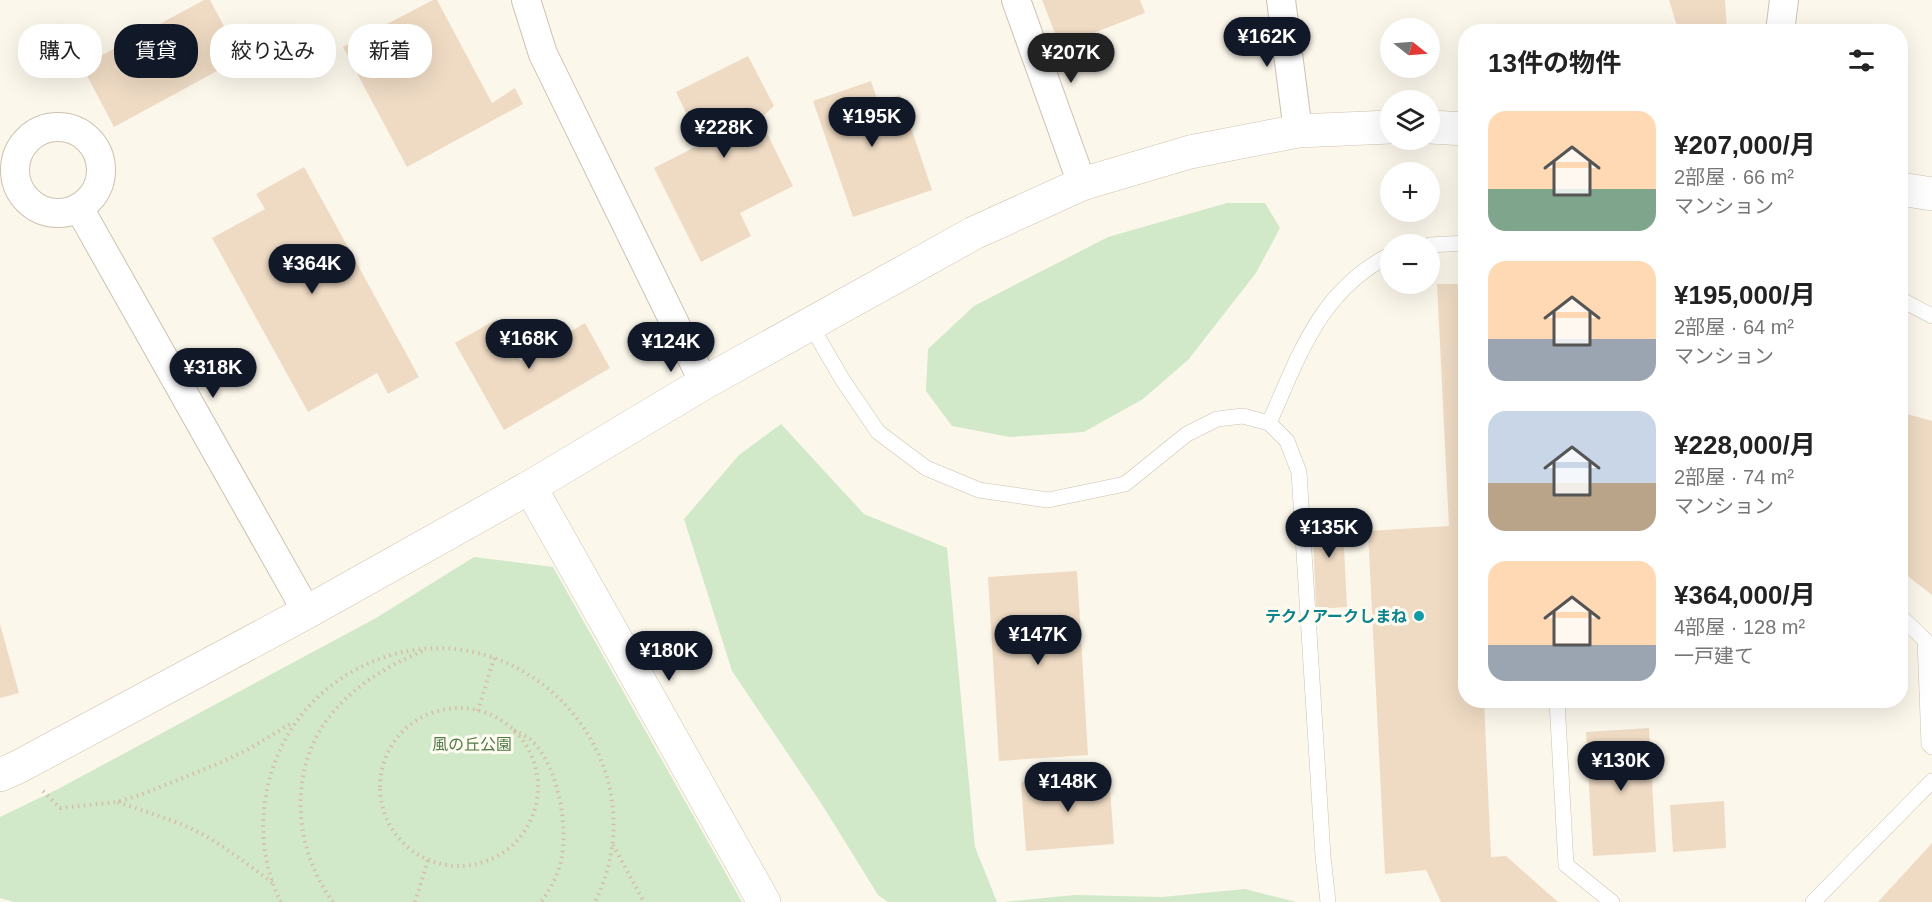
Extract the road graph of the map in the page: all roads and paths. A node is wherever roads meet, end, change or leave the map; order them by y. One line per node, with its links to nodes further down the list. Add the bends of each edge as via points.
1 (526, 0): 20 (street, via 543,54)
2 (1016, 0): 10 (street)
3 (1281, 0): 9 (street)
4 (1784, 0): 5 (street)
5 (1781, 24)
6 (1380, 127): 9 (street)
7 (1440, 128): 8 (street)
8 (1458, 129)
9 (1298, 131): 10 (street, via 1190,152)
10 (1082, 184): 19 (street, via 974,233)
11 (1908, 190): 12 (street)
12 (1932, 194)
13 (79, 208): 23 (street)
14 (1458, 243): 15 (lane)
15 (1440, 244)
16 (1380, 260): 21 (lane, via 1346,285 1326,308 1310,332)
17 (1908, 303): 18 (lane)
18 (1932, 316)
19 (810, 324): 20 (street); 21 (lane, via 878,432 926,468 979,490 1048,500 1125,484 1187,434 1216,419 1243,416)
20 (704, 383): 22 (street)
21 (1269, 423): 46 (lane, via 1287,441 1299,472)
22 (530, 487): 23 (street); 45 (street)
23 (307, 612): 32 (street)
24 (1908, 624): 31 (lane, via 1925,640)
25 (429, 649): 26 (path, via 455,649); 38 (path, via 396,654 340,679 293,726 272,768 264,801 264,843); 40 (path, via 399,661 355,691 331,715 313,747 302,785 301,825 305,846)
26 (494, 658): 28 (path); 36 (path, via 531,675 553,691 587,731 610,787)
27 (1557, 708): 47 (lane, via 1566,865)
28 (478, 711): 30 (path); 37 (path, via 449,709 419,719 396,740 382,769 381,803 386,819 406,847)
29 (290, 724): 35 (path, via 249,750)
30 (508, 726): 37 (path, via 528,750 536,773 537,796 526,829 502,853 486,861 453,866); 42 (path, via 530,739 541,753 553,776 563,818 561,861)
31 (1932, 747)
32 (0, 775)
33 (1932, 781): 48 (lane)
34 (40, 787): 35 (path, via 60,808)
35 (117, 802): 38 (path, via 193,829)
36 (612, 844): 43 (path); 44 (path)
37 (429, 860): 41 (path)
38 (273, 884): 39 (path)
39 (281, 902)
40 (333, 902)
41 (415, 902)
42 (541, 902)
43 (595, 902)
44 (644, 902)
45 (764, 902)
46 (1328, 902)
47 (1612, 902)
48 (1813, 902)

